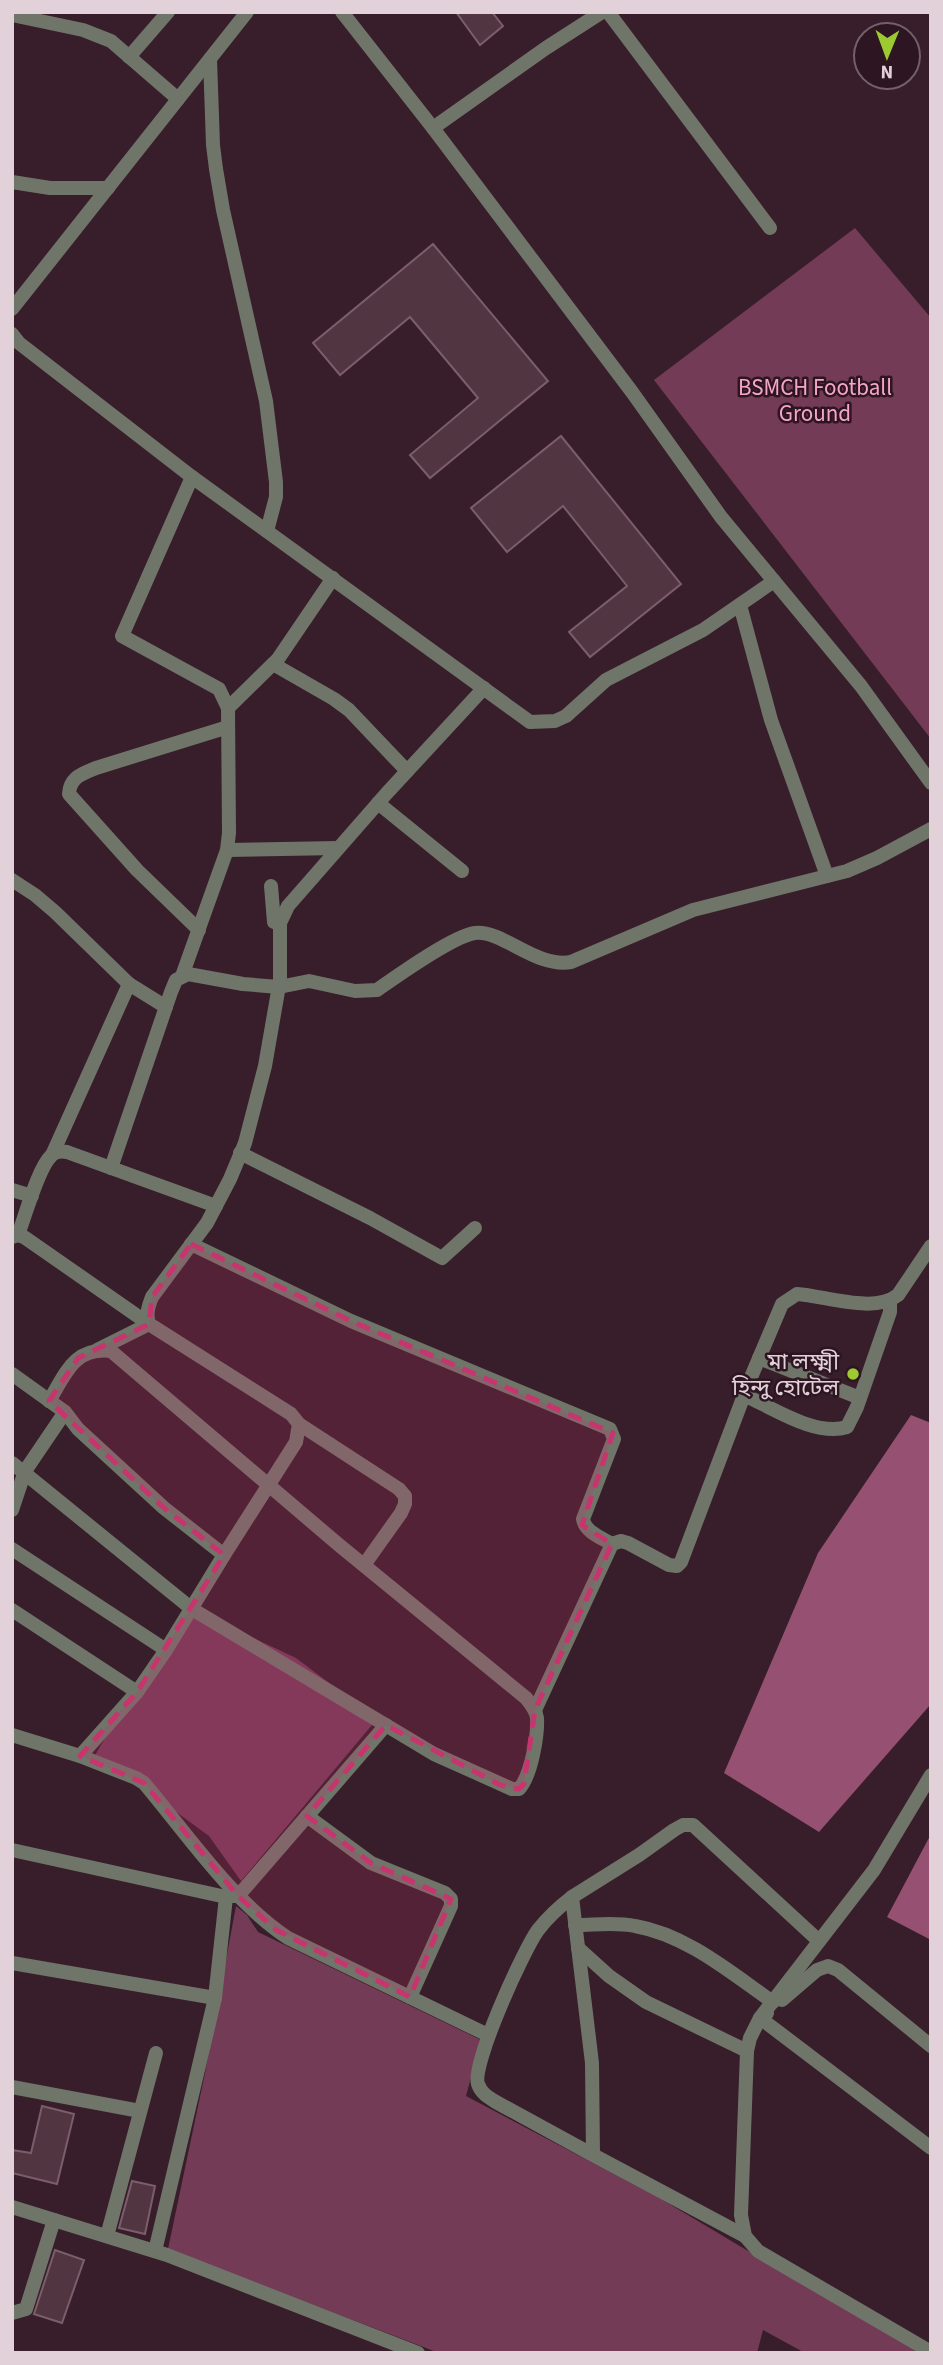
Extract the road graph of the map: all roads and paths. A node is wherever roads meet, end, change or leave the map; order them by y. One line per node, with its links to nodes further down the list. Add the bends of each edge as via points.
1 (167, 12): 7 (street)
2 (247, 12): 8 (street)
3 (342, 12): 10 (street)
4 (602, 12): 10 (street)
5 (608, 12): 13 (street)
6 (12, 15): 7 (street, via 99,36)
7 (129, 57): 9 (street)
8 (210, 59): 9 (street); 17 (street, via 218,178 266,401 276,482)
9 (178, 99): 12 (street)
10 (433, 128): 19 (street, via 721,517)
11 (12, 182): 12 (street)
12 (108, 188): 14 (street)
13 (770, 228)
14 (12, 309)
15 (12, 334): 16 (street)
16 (192, 477): 17 (street); 23 (street, via 122,636 219,689)
17 (267, 531): 18 (street)
18 (333, 579): 21 (street); 22 (street)
19 (774, 581): 20 (street); 26 (street, via 861,686)
20 (740, 605): 22 (street, via 703,631 606,680 555,721 530,722); 32 (street, via 771,720)
21 (273, 664): 23 (street); 25 (street, via 349,710)
22 (484, 688): 25 (street)
23 (228, 708): 24 (street)
24 (228, 727): 30 (street); 36 (street, via 96,768 75,777 69,786 69,794 136,870)
25 (407, 771): 27 (street)
26 (931, 783)
27 (378, 803): 29 (street); 31 (street)
28 (931, 829): 32 (street, via 877,858)
29 (338, 848): 30 (street); 35 (street, via 288,906)
30 (227, 850): 36 (street)
31 (462, 871)
32 (827, 876): 39 (street, via 694,910 571,962 547,962 476,933 430,955 377,990 355,991 309,981)
33 (12, 880): 38 (street, via 55,912)
34 (271, 886): 35 (street, via 274,922)
35 (280, 923): 39 (street)
36 (199, 930): 37 (street)
37 (182, 976): 39 (street, via 198,974); 40 (street)
38 (128, 984): 40 (street); 42 (street)
39 (279, 987): 41 (street, via 265,1066)
40 (166, 1007): 43 (street)
41 (240, 1153): 46 (street); 47 (street, via 442,1258)
42 (52, 1155): 43 (street, via 67,1152); 45 (street)
43 (111, 1168): 46 (street)
44 (12, 1190): 45 (street)
45 (32, 1196): 48 (street)
46 (216, 1206): 49 (street)
47 (475, 1228)
48 (15, 1236): 52 (street)
49 (191, 1244): 52 (street, via 152,1297 146,1314); 65 (street, via 375,1331 610,1429 614,1439 583,1519 588,1529)
50 (931, 1246): 51 (street)
51 (890, 1301): 54 (street, via 873,1304 797,1294 782,1304); 57 (street)
52 (149, 1324): 53 (street); 60 (street, via 291,1414)
53 (97, 1350): 58 (street, via 70,1367); 63 (street, via 111,1351)
54 (759, 1359): 56 (street); 57 (street)
55 (12, 1374): 58 (street)
56 (744, 1395): 57 (street, via 835,1431 847,1427); 65 (street, via 681,1562 669,1565 628,1543)
57 (860, 1398)
58 (49, 1401): 59 (street)
59 (65, 1412): 62 (street); 67 (street, via 163,1508)
60 (299, 1424): 63 (street, via 296,1442); 68 (street, via 405,1496 401,1513)
61 (12, 1463): 62 (street)
62 (25, 1471): 64 (street); 69 (street)
63 (268, 1484): 67 (street); 68 (street)
64 (12, 1510)
65 (612, 1544): 73 (street)
66 (12, 1549): 71 (street)
67 (224, 1555): 69 (street)
68 (365, 1565): 73 (street)
69 (192, 1609): 71 (street); 74 (street)
70 (12, 1610): 72 (street)
71 (166, 1650): 72 (street)
72 (138, 1692): 76 (street)
73 (535, 1710): 74 (street, via 534,1745 519,1789 500,1785 435,1754)
74 (386, 1725): 78 (street)
75 (12, 1735): 76 (street)
76 (80, 1756): 80 (street, via 144,1783)
77 (931, 1775): 83 (street, via 874,1870)
78 (307, 1815): 80 (street); 86 (street, via 364,1859 452,1899)
79 (12, 1850): 80 (street)
80 (232, 1896): 86 (street, via 288,1938); 87 (street)
81 (572, 1897): 82 (street); 83 (street, via 674,1830 693,1825); 90 (street, via 556,1909 530,1942)
82 (575, 1925): 84 (street); 88 (street, via 632,1925 662,1933 709,1958)
83 (819, 1941): 88 (street)
84 (578, 1948): 92 (street, via 646,2002); 97 (street, via 592,2063)
85 (12, 1963): 87 (street)
86 (410, 1997): 90 (street)
87 (215, 1998): 102 (street)
88 (773, 2003): 89 (street)
89 (760, 2018): 91 (street, via 817,1970 828,1966); 92 (street); 96 (street)
90 (488, 2035): 97 (street, via 477,2070 484,2095)
91 (931, 2046)
92 (747, 2051): 101 (street, via 741,2215)
93 (156, 2053): 95 (street)
94 (12, 2087): 95 (street)
95 (140, 2111): 100 (street)
96 (931, 2148)
97 (593, 2155): 101 (street)
98 (12, 2207): 99 (street)
99 (54, 2220): 100 (street); 103 (street, via 26,2309)
100 (107, 2236): 102 (street)
101 (745, 2236): 104 (street, via 758,2251)
102 (155, 2251): 105 (street)
103 (12, 2313)
104 (931, 2352)
105 (418, 2353)

